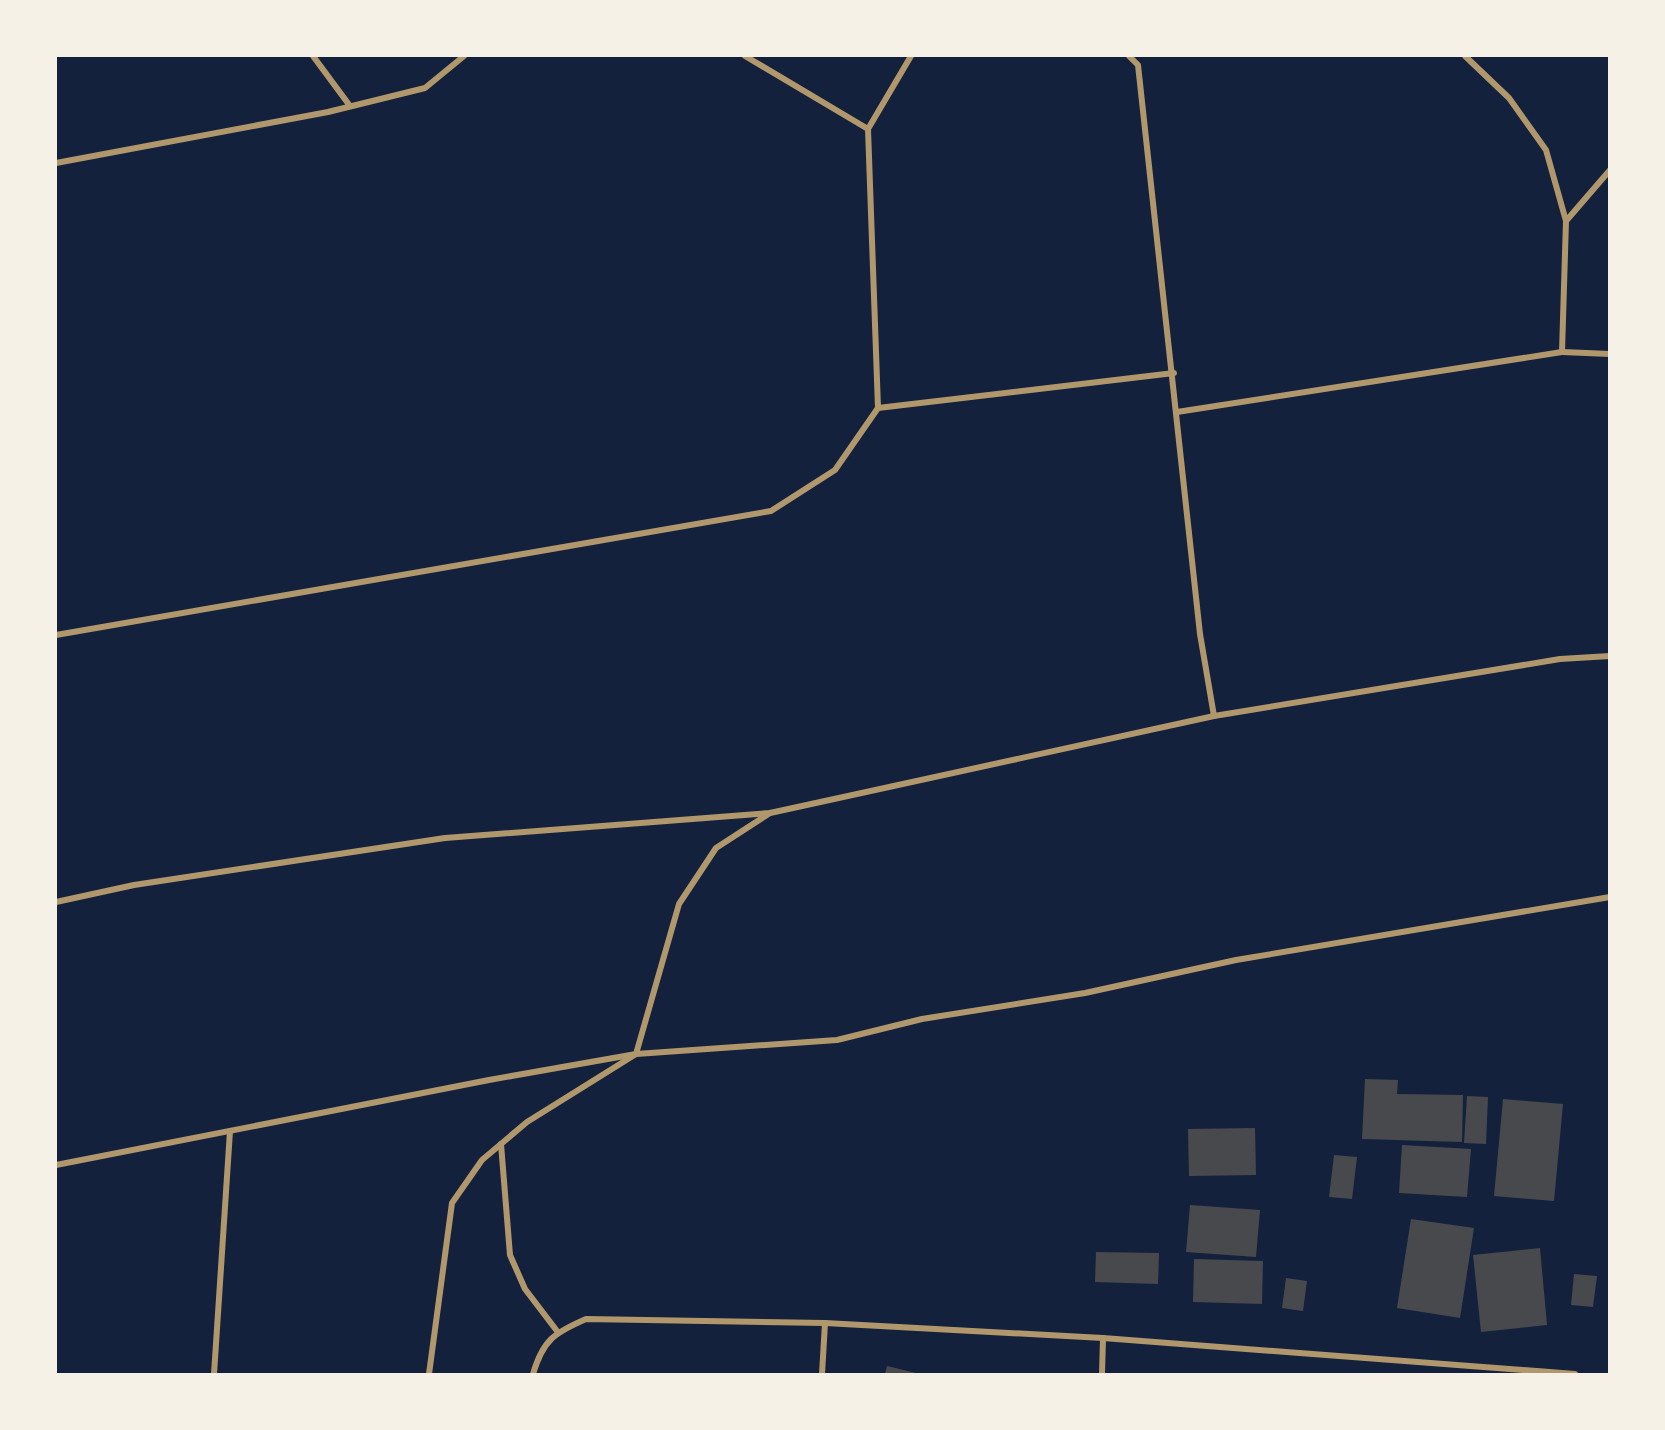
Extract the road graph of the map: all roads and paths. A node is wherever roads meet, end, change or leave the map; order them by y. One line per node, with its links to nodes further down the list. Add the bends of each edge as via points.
1 (313, 56): 7 (street)
2 (464, 56): 7 (street, via 424,88)
3 (745, 56): 8 (street)
4 (911, 56): 8 (street)
5 (1129, 56): 14 (street, via 1138,65)
6 (1465, 56): 11 (street, via 1509,98 1546,150)
7 (350, 106): 9 (street)
8 (868, 129): 15 (street)
9 (56, 163)
10 (1610, 170): 11 (street)
11 (1566, 221): 12 (street)
12 (1562, 352): 13 (street); 16 (street)
13 (1610, 354)
14 (1174, 373): 15 (street); 16 (street)
15 (878, 408): 17 (street, via 835,470 771,511)
16 (1177, 412): 19 (street, via 1200,634)
17 (56, 635)
18 (1610, 656): 19 (street, via 1560,659)
19 (1214, 716): 20 (street)
20 (770, 813): 22 (street, via 445,838 134,885); 23 (street, via 716,848 679,904)
21 (1610, 897): 23 (street, via 1236,960 1086,993 922,1019 837,1040)
22 (56, 902)
23 (636, 1054): 24 (street); 25 (street, via 527,1122)
24 (230, 1131): 26 (street); 30 (street)
25 (501, 1144): 28 (street, via 510,1255 525,1289); 31 (street, via 482,1160 452,1203)
26 (56, 1165)
27 (825, 1323): 28 (street, via 586,1319); 29 (street); 33 (street)
28 (557, 1331): 32 (street, via 540,1352)
29 (1103, 1338): 34 (street); 35 (street)
30 (214, 1374)
31 (429, 1374)
32 (533, 1374)
33 (822, 1374)
34 (1102, 1374)
35 (1575, 1374)

